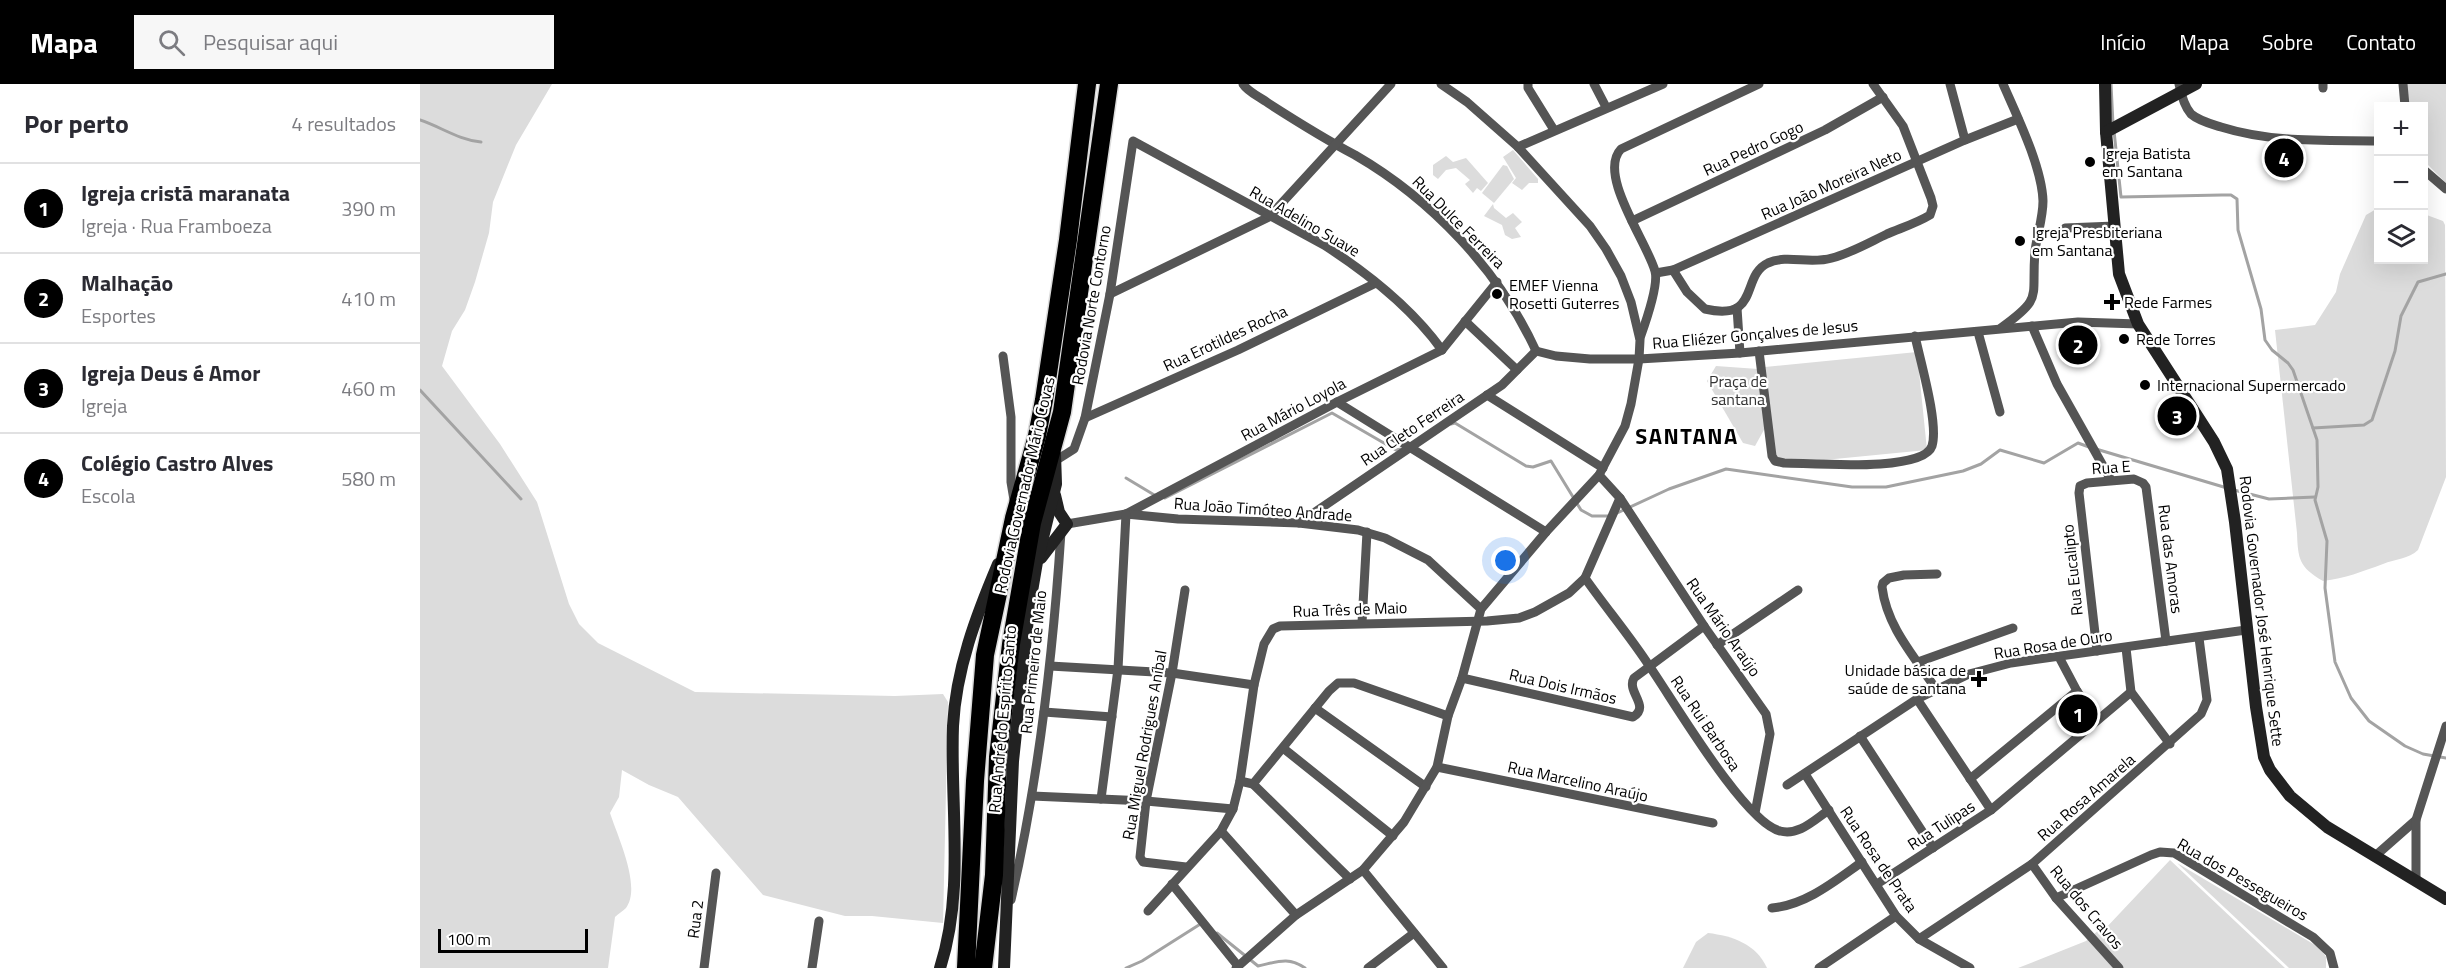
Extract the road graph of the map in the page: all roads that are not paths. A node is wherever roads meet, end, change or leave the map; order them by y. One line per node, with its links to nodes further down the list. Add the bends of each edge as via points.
1 (1087, 84): 69 (highway, Rodovia Governador Mário Covas, via 1044,400)
2 (1109, 84): 60 (highway, Rodovia Governador Mário Covas, via 1070,367)
3 (1243, 84): 27 (street, Rua Dulce Ferreira)
4 (1391, 84): 27 (street)
5 (1441, 84): 28 (street)
6 (1594, 84): 20 (street)
7 (1663, 84): 16 (street)
8 (1759, 84): 33 (street, via 1621,149 1613,163)
9 (1873, 84): 18 (street)
10 (1950, 84): 24 (street)
11 (2003, 84): 21 (street)
12 (2104, 84): 23 (street, Rodovia Governador José Henrique Sette)
13 (2196, 84): 17 (street)
14 (2403, 84): 19 (street)
15 (1525, 85): 22 (street)
16 (1653, 86): 20 (street)
17 (2180, 89): 23 (street); 26 (street, via 2193,115 2245,134 2280,139)
18 (1883, 97): 29 (street, via 1903,126); 33 (street, Rua Pedro Gogo, via 1825,130)
19 (2405, 102)
20 (1606, 107): 22 (street)
21 (2018, 119): 24 (street, Rua João Moreira Neto); 45 (street, via 2042,188 2043,204 2036,243 2034,297 2026,309)
22 (1554, 130): 28 (street)
23 (2106, 132): 34 (street, Rodovia Governador José Henrique Sette)
24 (1965, 140): 29 (street, Rua João Moreira Neto)
25 (1133, 141): 32 (street, Rua Adelino Suave); 40 (street, Rodovia Norte Contorno)
26 (2374, 141)
27 (1336, 145): 32 (street); 38 (street, Rua Dulce Ferreira, via 1410,190)
28 (1518, 147): 48 (street, via 1606,249 1631,302)
29 (1918, 162): 36 (street, Rua João Moreira Neto); 41 (street, via 1933,206 1930,215 1833,258 1805,262 1780,259 1764,265)
30 (2428, 173): 31 (street)
31 (2446, 189)
32 (1269, 217): 39 (street, Rua Adelino Suave, via 1324,245); 40 (street)
33 (1632, 221): 37 (street)
34 (2115, 226): 35 (street); 43 (street, Rodovia Governador José Henrique Sette, via 2119,274)
35 (2065, 228)
36 (1673, 270): 37 (street, Rua João Moreira Neto); 41 (street, via 1687,292 1705,309)
37 (1656, 273): 48 (street)
38 (1497, 282): 42 (street, Rua Mário Loyola); 50 (street, Rua Dulce Ferreira)
39 (1376, 283): 49 (street, Rua Adelino Suave, via 1423,324); 59 (street, Rua Erotildes Rocha)
40 (1110, 294): 59 (street, Rodovia Norte Contorno)
41 (1737, 308): 52 (street)
42 (1465, 321): 49 (street, Rua Mário Loyola); 55 (street)
43 (2138, 324): 44 (street, Rua Eliézer Gonçalves de Jesus, via 2078,322); 86 (street, Rodovia Governador José Henrique Sette, via 2224,460)
44 (2032, 326): 45 (street, Rua Eliézer Gonçalves de Jesus); 64 (street, via 2057,384)
45 (1999, 329): 46 (street, Rua Eliézer Gonçalves de Jesus)
46 (1978, 332): 47 (street, Rua Eliézer Gonçalves de Jesus); 58 (street)
47 (1915, 336): 51 (street, Rua Eliézer Gonçalves de Jesus); 51 (street, via 1932,417 1933,444 1925,454 1896,464 1775,460)
48 (1640, 340): 54 (street)
49 (1442, 350): 57 (street, Rua Mário Loyola)
50 (1536, 351): 54 (street, Rua Eliézer Gonçalves de Jesus, via 1590,359); 55 (street, Rua Cleto Ferreira)
51 (1759, 351): 52 (street, Rua Eliézer Gonçalves de Jesus)
52 (1740, 353): 54 (street, Rua Eliézer Gonçalves de Jesus)
53 (1003, 356): 69 (street, via 1011,417)
54 (1639, 359): 63 (street, via 1625,426)
55 (1517, 370): 56 (street, Rua Cleto Ferreira)
56 (1487, 396): 61 (street, Rua Cleto Ferreira); 63 (street, Rua Mário Araújo)
57 (1337, 402): 61 (street); 70 (street, Rua Mário Loyola)
58 (2000, 412)
59 (1085, 418): 62 (street, Rodovia Norte Contorno, via 1074,448)
60 (1055, 439): 62 (street, Rua André do Espírito Santo); 157 (highway, Rodovia Governador Mário Covas, via 1032,523 1004,693 995,798 994,875)
61 (1410, 447): 71 (street, Rua Cleto Ferreira); 74 (street)
62 (1055, 461): 66 (street, Rua André do Espírito Santo)
63 (1601, 471): 68 (street, Rua Mário Araújo); 74 (street)
64 (2111, 480): 65 (street, Rua E, via 2134,479); 67 (street, Rua E)
65 (2143, 483): 88 (street, Rua das Amoras)
66 (1056, 484): 72 (street, via 1055,502); 76 (street, Rua André do Espírito Santo)
67 (2080, 486): 91 (street, Rua Eucalipto)
68 (1620, 498): 78 (street); 84 (street, Rua Mário Araújo)
69 (1015, 512): 75 (highway, Rodovia Governador Mário Covas)
70 (1126, 514): 71 (street, Rua João Timóteo Andrade); 72 (street); 96 (street)
71 (1299, 523): 73 (street, Rua João Timóteo Andrade)
72 (1064, 528): 76 (street); 95 (street, Rua Primeiro de Maio)
73 (1367, 532): 81 (street, Rua João Timóteo Andrade, via 1428,560); 83 (street)
74 (1546, 532): 81 (street)
75 (1010, 537): 155 (street, Rodovia Governador Mário Covas, via 976,616 957,695 953,739 953,896); 156 (highway, Rodovia Governador Mário Covas, via 985,655)
76 (1037, 562): 145 (street, Rua André do Espírito Santo, via 1013,761)
77 (1937, 574): 93 (street, via 1904,575 1883,583 1883,596 1897,634)
78 (1585, 578): 82 (street, Rua Três de Maio, via 1569,593 1535,612 1519,618); 94 (street, Rua Rui Barbosa)
79 (1185, 590): 97 (street, Rua Miguel Rodrigues Aníbal)
80 (1798, 590): 89 (street)
81 (1481, 609): 82 (street)
82 (1478, 620): 83 (street, Rua Três de Maio); 98 (street)
83 (1362, 623): 99 (street, Rua Três de Maio, via 1273,629 1264,644)
84 (1704, 626): 89 (street, Rua Mário Araújo); 94 (street, Rua Dois Irmãos)
85 (2013, 628): 93 (street)
86 (2246, 630): 87 (street, Rua Rosa de Ouro); 132 (street, Rodovia Governador José Henrique Sette, via 2261,742 2270,770 2290,796 2327,827)
87 (2199, 638): 88 (street, Rua Rosa de Ouro); 111 (street, Rua Rosa Amarela, via 2207,700 2202,714)
88 (2166, 641): 90 (street, Rua Rosa de Ouro)
89 (1717, 645): 126 (street, Rua Mário Araújo, via 1769,722 1766,763)
90 (2126, 648): 91 (street, Rua Rosa de Ouro); 102 (street)
91 (2097, 651): 92 (street, Rua Rosa de Ouro)
92 (2059, 657): 100 (street, Rua Rosa de Ouro, via 2011,663 1969,674); 101 (street)
93 (1918, 662): 100 (street)
94 (1649, 665): 98 (street, Rua Dois Irmãos, via 1632,681 1641,708 1633,717); 126 (street, Rua Rui Barbosa, via 1729,784)
95 (1050, 666): 96 (street); 105 (street, Rua Primeiro de Maio)
96 (1118, 669): 97 (street); 107 (street)
97 (1172, 673): 99 (street); 122 (street, Rua Miguel Rodrigues Aníbal)
98 (1462, 678): 106 (street)
99 (1254, 685): 116 (street, Rua Três de Maio)
100 (1936, 689): 103 (street, Rua Rosa de Ouro)
101 (2077, 691): 108 (street); 115 (street)
102 (2131, 692): 108 (street, Rua Tulipas); 111 (street)
103 (1917, 699): 110 (street, Rua Rosa de Ouro); 115 (street)
104 (1315, 708): 106 (street, via 1333,686 1345,682); 112 (street); 119 (street)
105 (1044, 712): 107 (street); 120 (street, Rua Primeiro de Maio)
106 (1448, 716): 113 (street)
107 (1112, 717): 121 (street)
108 (2096, 720): 125 (street, Rua Tulipas)
109 (2446, 726): 127 (street)
110 (1860, 736): 114 (street, Rua Rosa de Ouro); 131 (street)
111 (2170, 744): 134 (street, Rua Rosa Amarela)
112 (1283, 748): 117 (street); 130 (street)
113 (1437, 767): 119 (street); 128 (street, Rua Marcelino Araújo)
114 (1804, 774): 118 (street, Rua Rosa de Ouro); 124 (street, Rua Rosa de Prata)
115 (1970, 779): 125 (street)
116 (1240, 782): 117 (street); 123 (street, Rua Três de Maio)
117 (1253, 784): 138 (street)
118 (1787, 785)
119 (1426, 787): 130 (street)
120 (1032, 796): 121 (street); 145 (street, Rua Primeiro de Maio)
121 (1101, 799): 122 (street)
122 (1146, 801): 123 (street); 135 (street, Rua Miguel Rodrigues Aníbal, via 1141,860)
123 (1233, 809): 129 (street, Rua Três de Maio)
124 (1828, 810): 126 (street, Rua Rui Barbosa, via 1790,832 1773,828); 133 (street, Rua Rosa de Prata)
125 (1991, 810): 131 (street, Rua Tulipas)
126 (1755, 813)
127 (2416, 820): 132 (street); 139 (street)
128 (1713, 824)
129 (1221, 831): 135 (street, Rua Três de Maio); 147 (street)
130 (1393, 836): 136 (street)
131 (1933, 848): 140 (street, Rua Tulipas)
132 (2374, 857): 139 (street, Rodovia Governador José Henrique Sette)
133 (1862, 862): 140 (street, Rua Rosa de Prata); 144 (street, via 1806,898 1788,907)
134 (2032, 864): 142 (street, Rua dos Cravos); 151 (street, Rua Rosa Amarela)
135 (1186, 867): 141 (street, Rua Três de Maio)
136 (1364, 870): 138 (street); 150 (street)
137 (716, 873): 153 (street, Rua 2)
138 (1350, 879): 147 (street)
139 (2416, 881): 143 (street, Rodovia Governador José Henrique Sette)
140 (1877, 884): 148 (street, Rua Rosa de Prata)
141 (1172, 885): 146 (street, Rua Três de Maio); 152 (street)
142 (2056, 898): 163 (street, Rua dos Cravos); 164 (street, Rua dos Pessegueiros, via 2167,851 2313,937 2330,953)
143 (2446, 899)
144 (1772, 909)
145 (1008, 911): 158 (street, Rua André do Espírito Santo)
146 (1148, 911)
147 (1296, 915): 152 (street)
148 (1896, 916): 151 (street, Rua Rosa de Prata); 161 (street)
149 (819, 921): 154 (street)
150 (1414, 933): 159 (street); 160 (street)
151 (1920, 939): 162 (street, Rua Rosa de Prata)
152 (1237, 967)
153 (704, 968)
154 (812, 968)
155 (940, 968)
156 (966, 968)
157 (983, 968)
158 (1004, 968)
159 (1368, 968)
160 (1443, 968)
161 (1819, 968)
162 (1970, 968)
163 (2119, 968)
164 (2334, 968)

